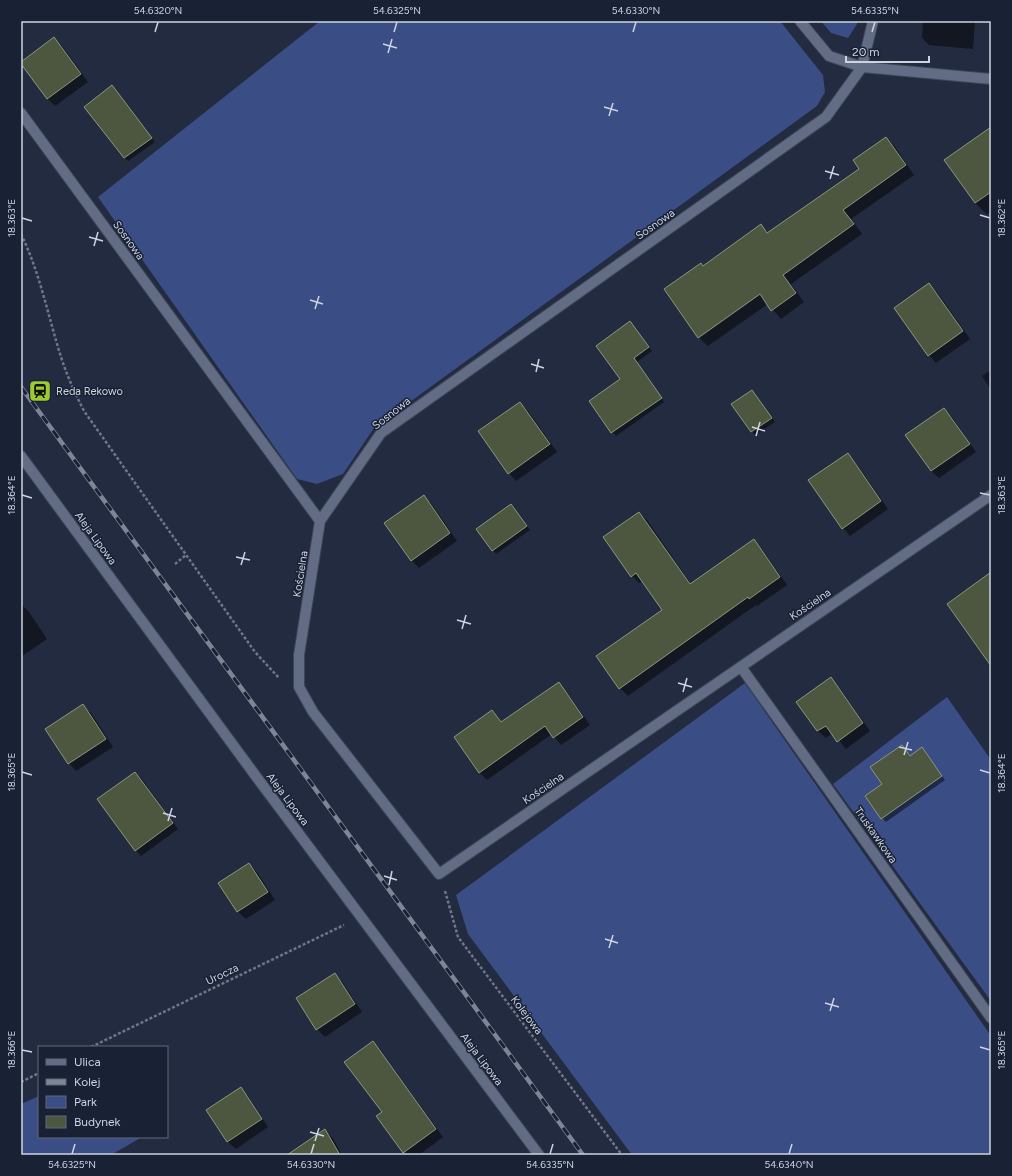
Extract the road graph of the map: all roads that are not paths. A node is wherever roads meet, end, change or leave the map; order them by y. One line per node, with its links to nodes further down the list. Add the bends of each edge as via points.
1 (800, 21): 3 (street, via 829,56)
2 (872, 21): 3 (street, Sosnowa)
3 (862, 67): 4 (street); 8 (street, Sosnowa, via 826,117 381,433)
4 (991, 79)
5 (21, 113): 8 (street, Sosnowa)
6 (21, 456): 11 (street, Aleja Lipowa)
7 (991, 495): 9 (street, Kościelna)
8 (320, 521): 9 (street, Kościelna, via 299,656 300,687 313,712 439,874)
9 (741, 667): 10 (street, Truskawkowa)
10 (991, 1018)
11 (539, 1155)

